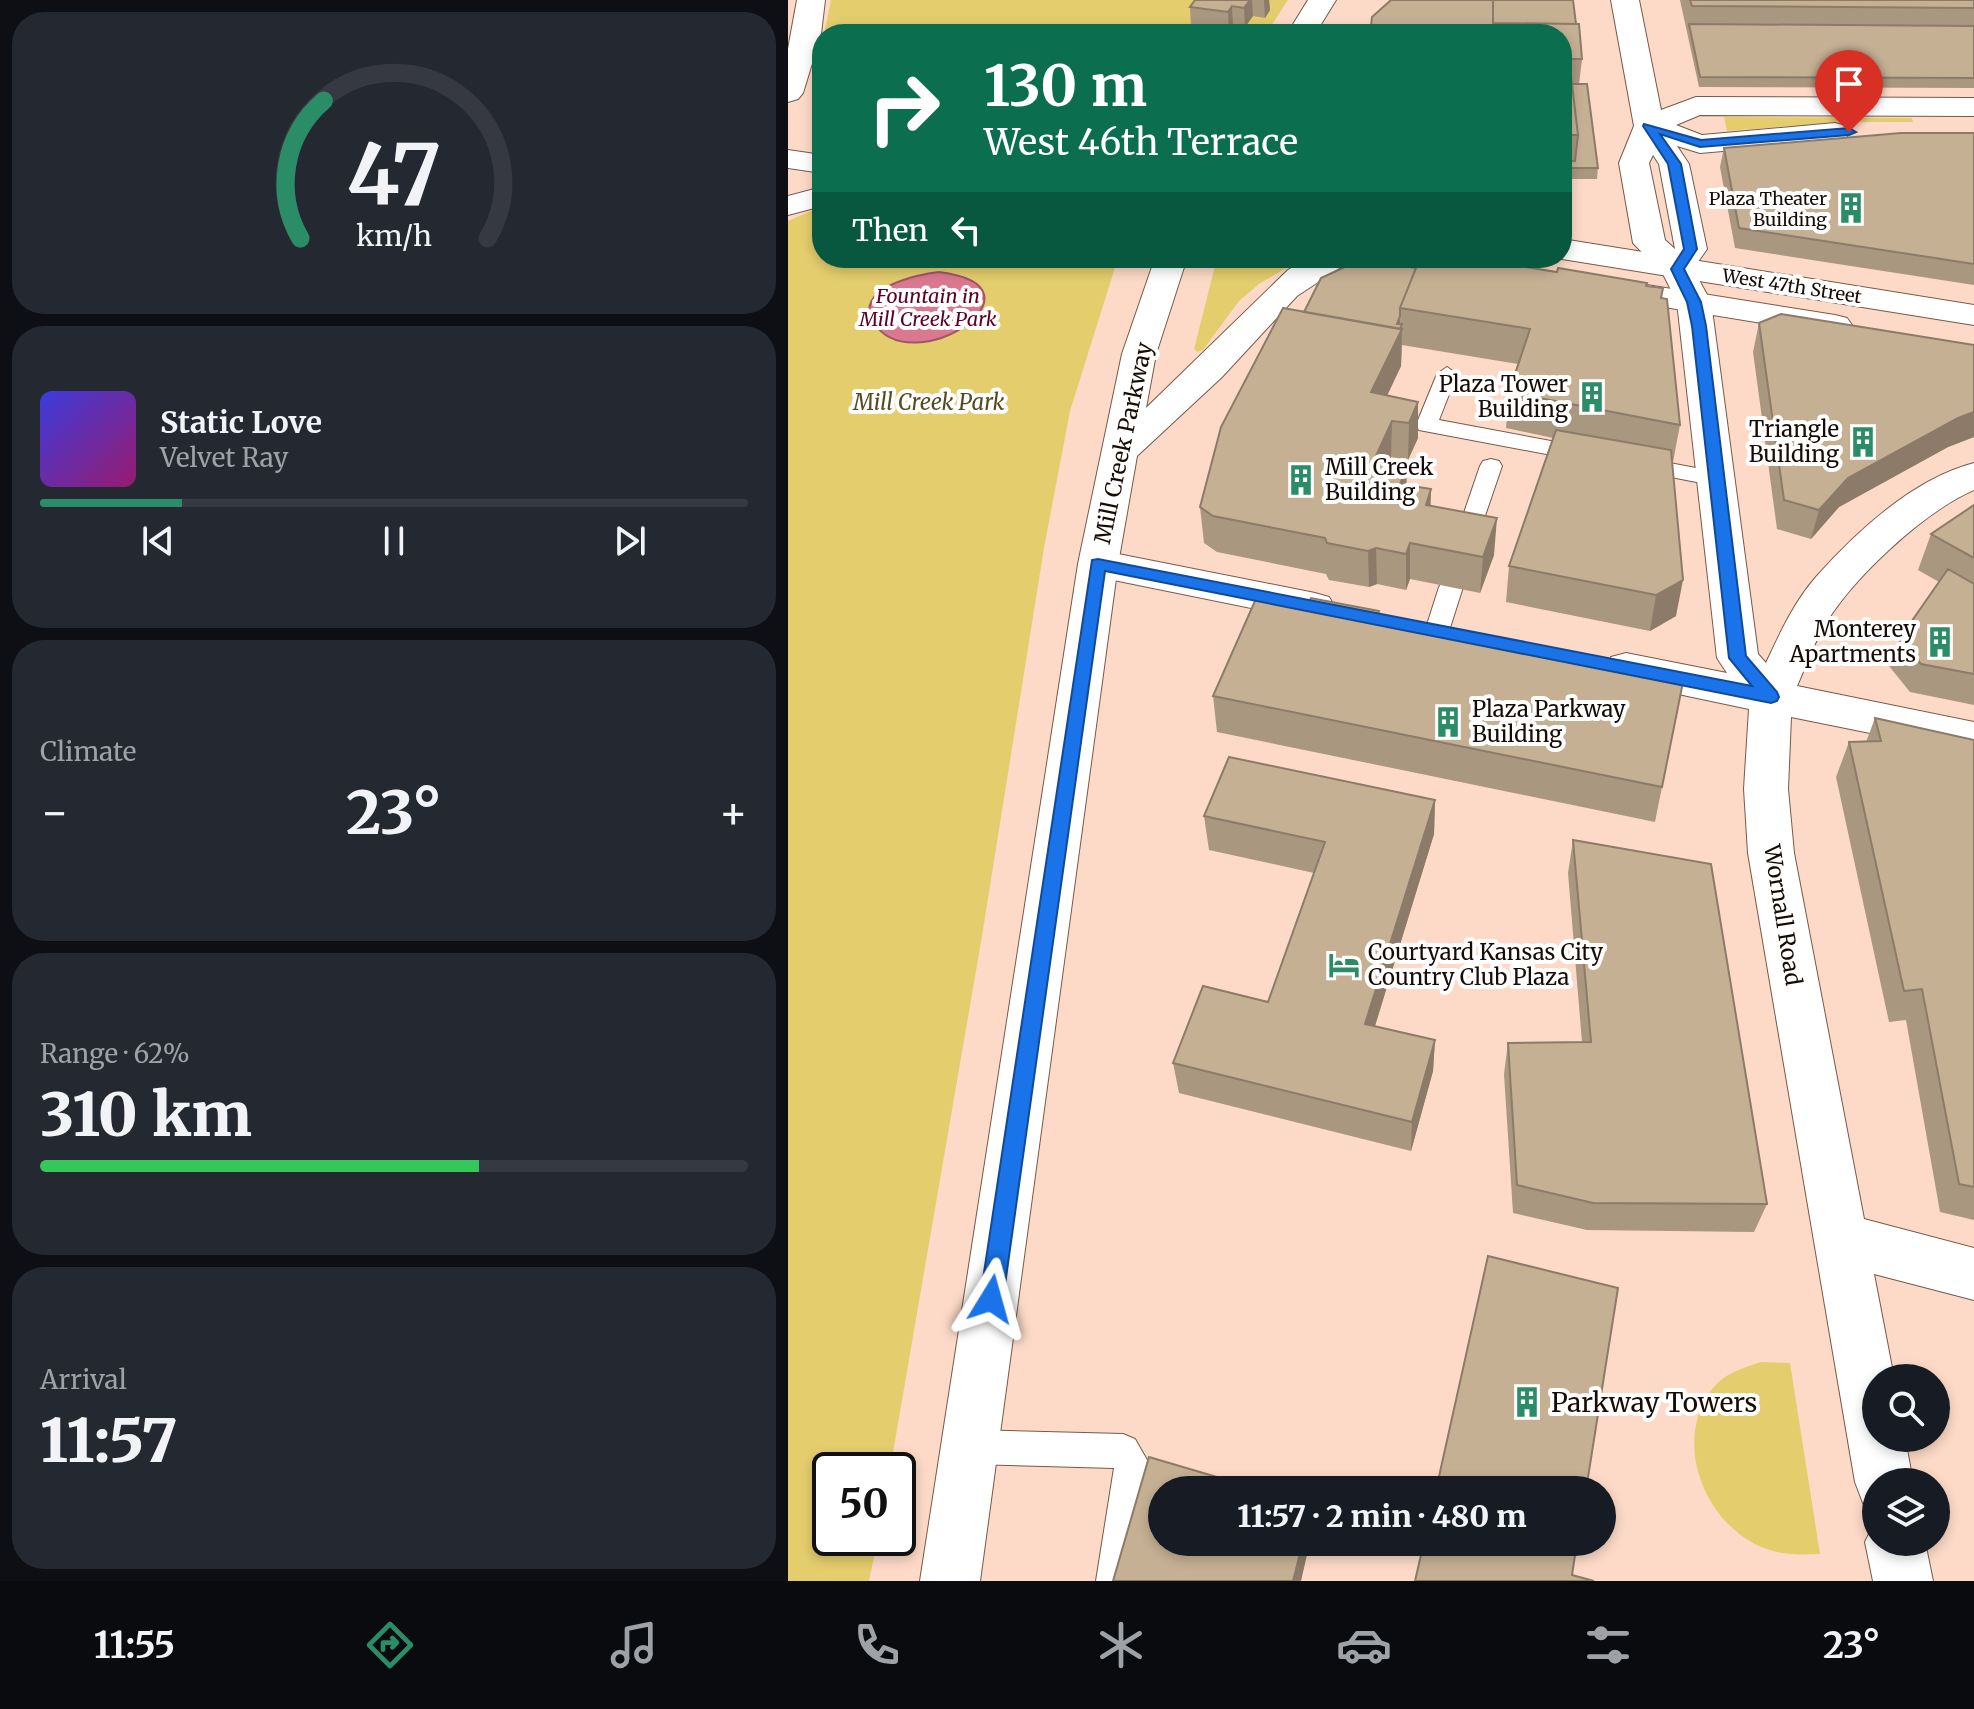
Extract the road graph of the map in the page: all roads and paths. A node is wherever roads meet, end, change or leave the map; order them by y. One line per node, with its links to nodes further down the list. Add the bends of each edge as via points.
1 (811, 0): 5 (street, via 807,34)
2 (1322, 0): 4 (street)
3 (1625, 0): 7 (street)
4 (1307, 24)
5 (788, 93)
6 (1974, 107): 7 (street, via 1696,106)
7 (1649, 126): 8 (street, via 1700,144 1849,132); 16 (street, via 1634,163 1649,243)
8 (1974, 131)
9 (788, 159): 10 (street)
10 (812, 163)
11 (812, 199): 12 (street)
12 (788, 206)
13 (1572, 251): 16 (street, West 47th Street)
14 (1168, 268): 22 (street, Mill Creek Parkway, via 1139,354)
15 (1316, 268): 22 (street, via 1270,302 1220,358)
16 (1677, 269): 18 (street); 19 (street, West 47th Street)
17 (1571, 283): 18 (street, West 47th Street)
18 (1694, 302): 20 (street, West 47th Street); 25 (street)
19 (1974, 315)
20 (1867, 331)
21 (1447, 374): 25 (lane, via 1427,425)
22 (1118, 454): 27 (street, Mill Creek Parkway)
23 (1491, 466): 26 (lane)
24 (1974, 475): 32 (street, Wornall Road, via 1894,524 1829,588 1803,626)
25 (1717, 479): 32 (street, via 1738,658)
26 (1463, 549)
27 (1098, 564): 29 (street); 37 (street, Mill Creek Parkway)
28 (1451, 587): 30 (lane)
29 (1348, 614)
30 (1437, 631)
31 (1589, 661): 32 (street)
32 (1771, 697): 33 (street); 34 (street, Wornall Road, via 1766,789 1771,853)
33 (1974, 738)
34 (1840, 1239): 35 (street); 36 (street, Wornall Road)
35 (1974, 1274)
36 (1863, 1364)
37 (969, 1447): 39 (street, Mill Creek Parkway); 40 (lane, via 1123,1451 1134,1467)
38 (1898, 1556): 41 (street)
39 (950, 1581)
40 (1114, 1581)
41 (1903, 1581)

